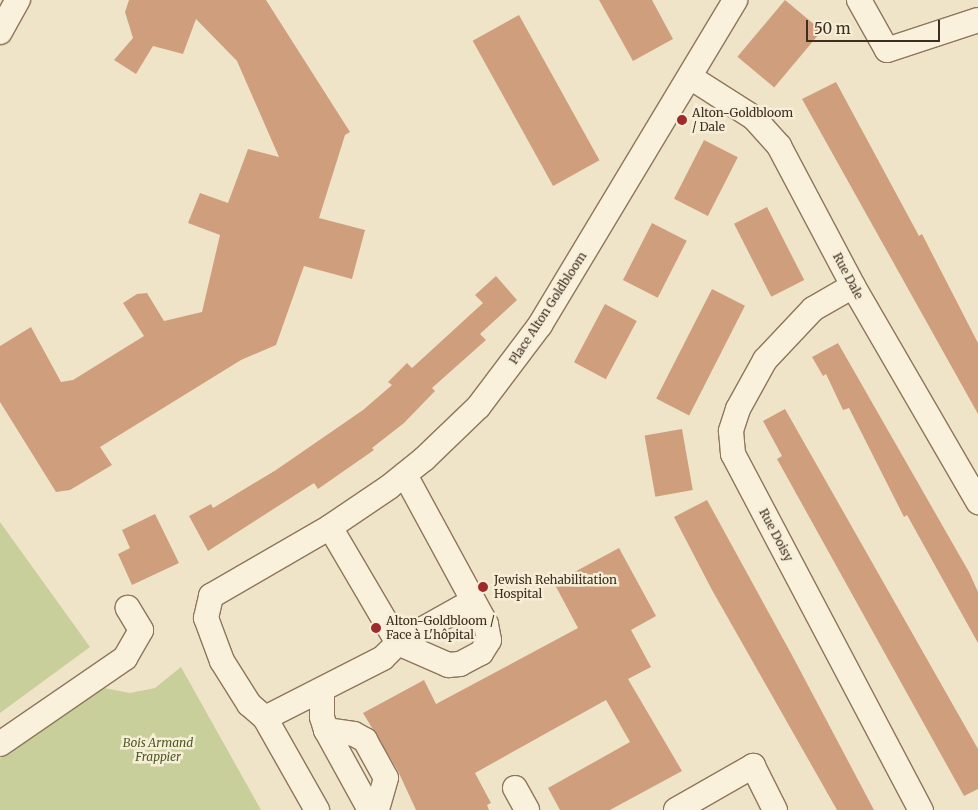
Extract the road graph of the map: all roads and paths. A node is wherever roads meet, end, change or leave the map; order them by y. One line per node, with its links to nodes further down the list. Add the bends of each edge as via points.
1 (18, 0): 5 (street)
2 (734, 0): 6 (street, Place Alton Goldbloom)
3 (859, 0): 4 (street, via 887,50)
4 (978, 20)
5 (0, 32)
6 (690, 77): 7 (street, Rue Dale, via 742,108 772,136); 8 (street, Place Alton Goldbloom, via 532,336 472,413)
7 (853, 286): 9 (street, Rue Dale); 25 (street, Rue Doisy, via 813,309 764,360 730,431 738,462)
8 (405, 475): 10 (street, Place Alton Goldbloom); 11 (street)
9 (978, 502)
10 (330, 527): 13 (street); 15 (street, Place Alton Goldbloom, via 211,596 206,618 215,648 249,704)
11 (473, 601): 13 (street); 13 (street, via 490,635 488,645 481,653 460,664 448,664)
12 (128, 608): 17 (street, via 141,630 125,658)
13 (398, 643): 14 (street, via 390,654)
14 (322, 692): 15 (street, via 312,693); 16 (street, via 322,717)
15 (265, 718): 19 (street)
16 (326, 730): 20 (street); 21 (street, via 354,734 365,740 386,778)
17 (0, 744)
18 (515, 788): 22 (street)
19 (317, 810)
20 (370, 810)
21 (377, 810)
22 (527, 810)
23 (676, 810): 24 (street, via 753,766 778,809)
24 (775, 810)
25 (921, 810)

